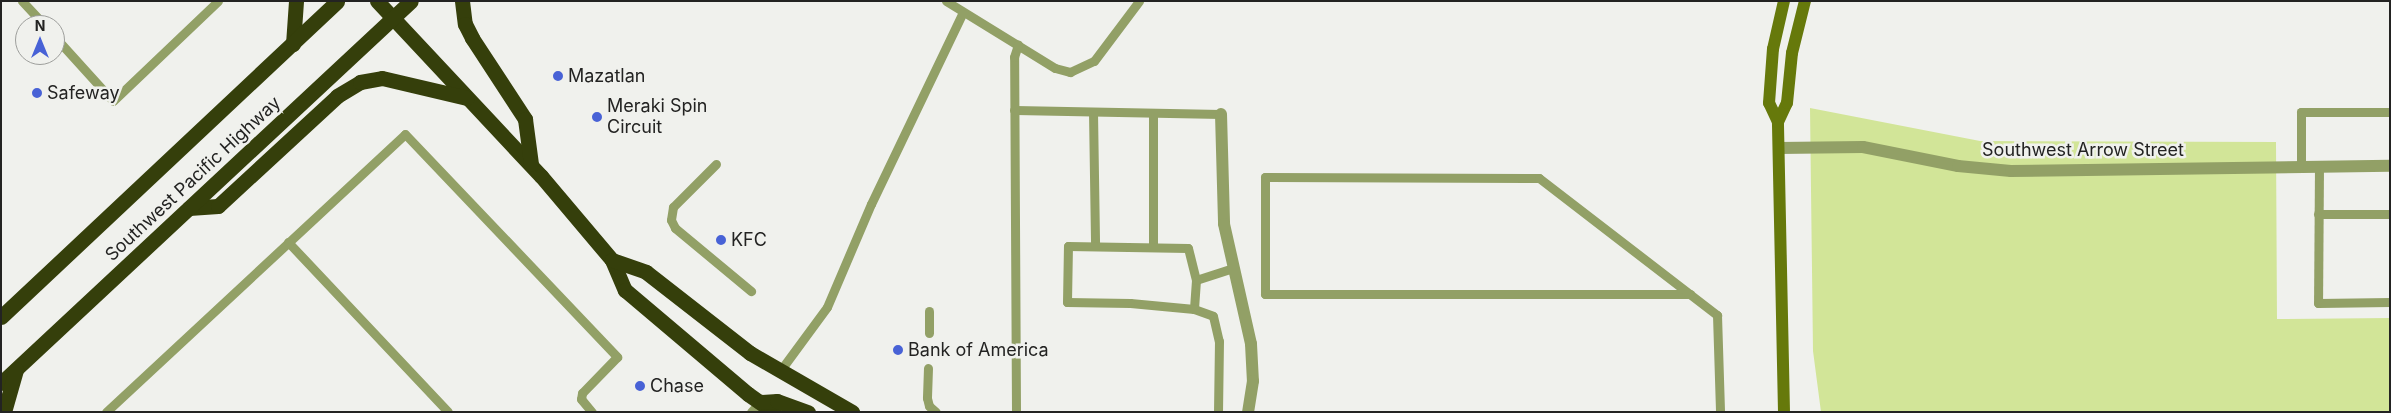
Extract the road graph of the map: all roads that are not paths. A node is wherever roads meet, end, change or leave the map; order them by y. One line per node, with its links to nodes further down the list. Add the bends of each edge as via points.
1 (22, 1): 13 (lane)
2 (218, 1): 17 (lane, via 113,101)
3 (296, 1): 15 (highway)
4 (337, 1): 15 (highway, Southwest Pacific Highway)
5 (377, 1): 14 (highway)
6 (411, 1): 14 (highway, Southwest Pacific Highway)
7 (462, 1): 26 (highway, via 465,24 472,38 525,119)
8 (946, 1): 12 (lane)
9 (1139, 1): 16 (lane, via 1094,60 1084,68 1070,72 1055,68)
10 (1784, 1): 24 (street, via 1770,81 1769,103)
11 (1805, 1): 24 (street, via 1792,53 1787,103)
12 (962, 14): 16 (lane); 49 (lane, via 871,204 827,307)
13 (35, 15)
14 (393, 18): 18 (highway); 31 (highway, Southwest Pacific Highway)
15 (293, 44): 45 (highway, Southwest Pacific Highway)
16 (1018, 45): 19 (lane, via 1014,57)
17 (65, 48)
18 (468, 98): 26 (highway); 31 (highway, via 382,78 360,82 338,96 218,206)
19 (1014, 110): 20 (lane); 60 (lane)
20 (1093, 112): 22 (lane); 35 (lane)
21 (2390, 112): 29 (lane, via 2301,112)
22 (1153, 113): 23 (lane); 36 (lane)
23 (1222, 114): 38 (street, via 1224,224)
24 (1778, 122): 25 (street)
25 (1779, 148): 29 (street, Southwest Arrow Street, via 1863,148 1958,166 2011,170); 64 (street)
26 (531, 164): 37 (highway)
27 (716, 164): 40 (lane, via 673,207 671,220 675,228)
28 (2390, 166): 30 (street, Southwest Arrow Street)
29 (2301, 167): 30 (street, Southwest Arrow Street)
30 (2319, 167): 32 (lane)
31 (189, 208): 48 (highway, Southwest Pacific Highway)
32 (2318, 214): 33 (lane); 42 (lane, via 2318,303)
33 (2390, 214)
34 (288, 242): 53 (lane); 54 (lane); 55 (lane, via 405,134 617,357 582,393 581,399)
35 (1095, 246): 36 (lane); 43 (lane, via 1068,246 1067,302)
36 (1153, 247): 39 (lane, via 1188,248)
37 (612, 260): 49 (highway, via 646,272 750,353); 51 (highway, via 625,290)
38 (1233, 268): 39 (lane); 62 (street, via 1251,344 1253,381)
39 (1196, 280): 43 (lane)
40 (751, 291)
41 (1690, 294): 41 (lane, via 1539,178 1265,177 1265,294); 63 (lane, via 1717,315)
42 (2390, 302)
43 (1194, 309): 61 (lane, via 1213,316 1217,332)
44 (929, 311): 46 (lane)
45 (1, 317)
46 (929, 333)
47 (928, 368): 59 (lane, via 927,398 929,406)
48 (16, 370): 50 (highway, Southwest Pacific Highway); 52 (highway)
49 (780, 371): 58 (highway)
50 (1, 383)
51 (755, 407): 56 (highway); 57 (highway, via 777,401)
52 (4, 412)
53 (106, 412)
54 (448, 412)
55 (592, 412)
56 (774, 412)
57 (808, 412)
58 (852, 412)
59 (936, 412)
60 (1016, 412)
61 (1218, 412)
62 (1248, 412)
63 (1720, 412)
64 (1784, 412)

